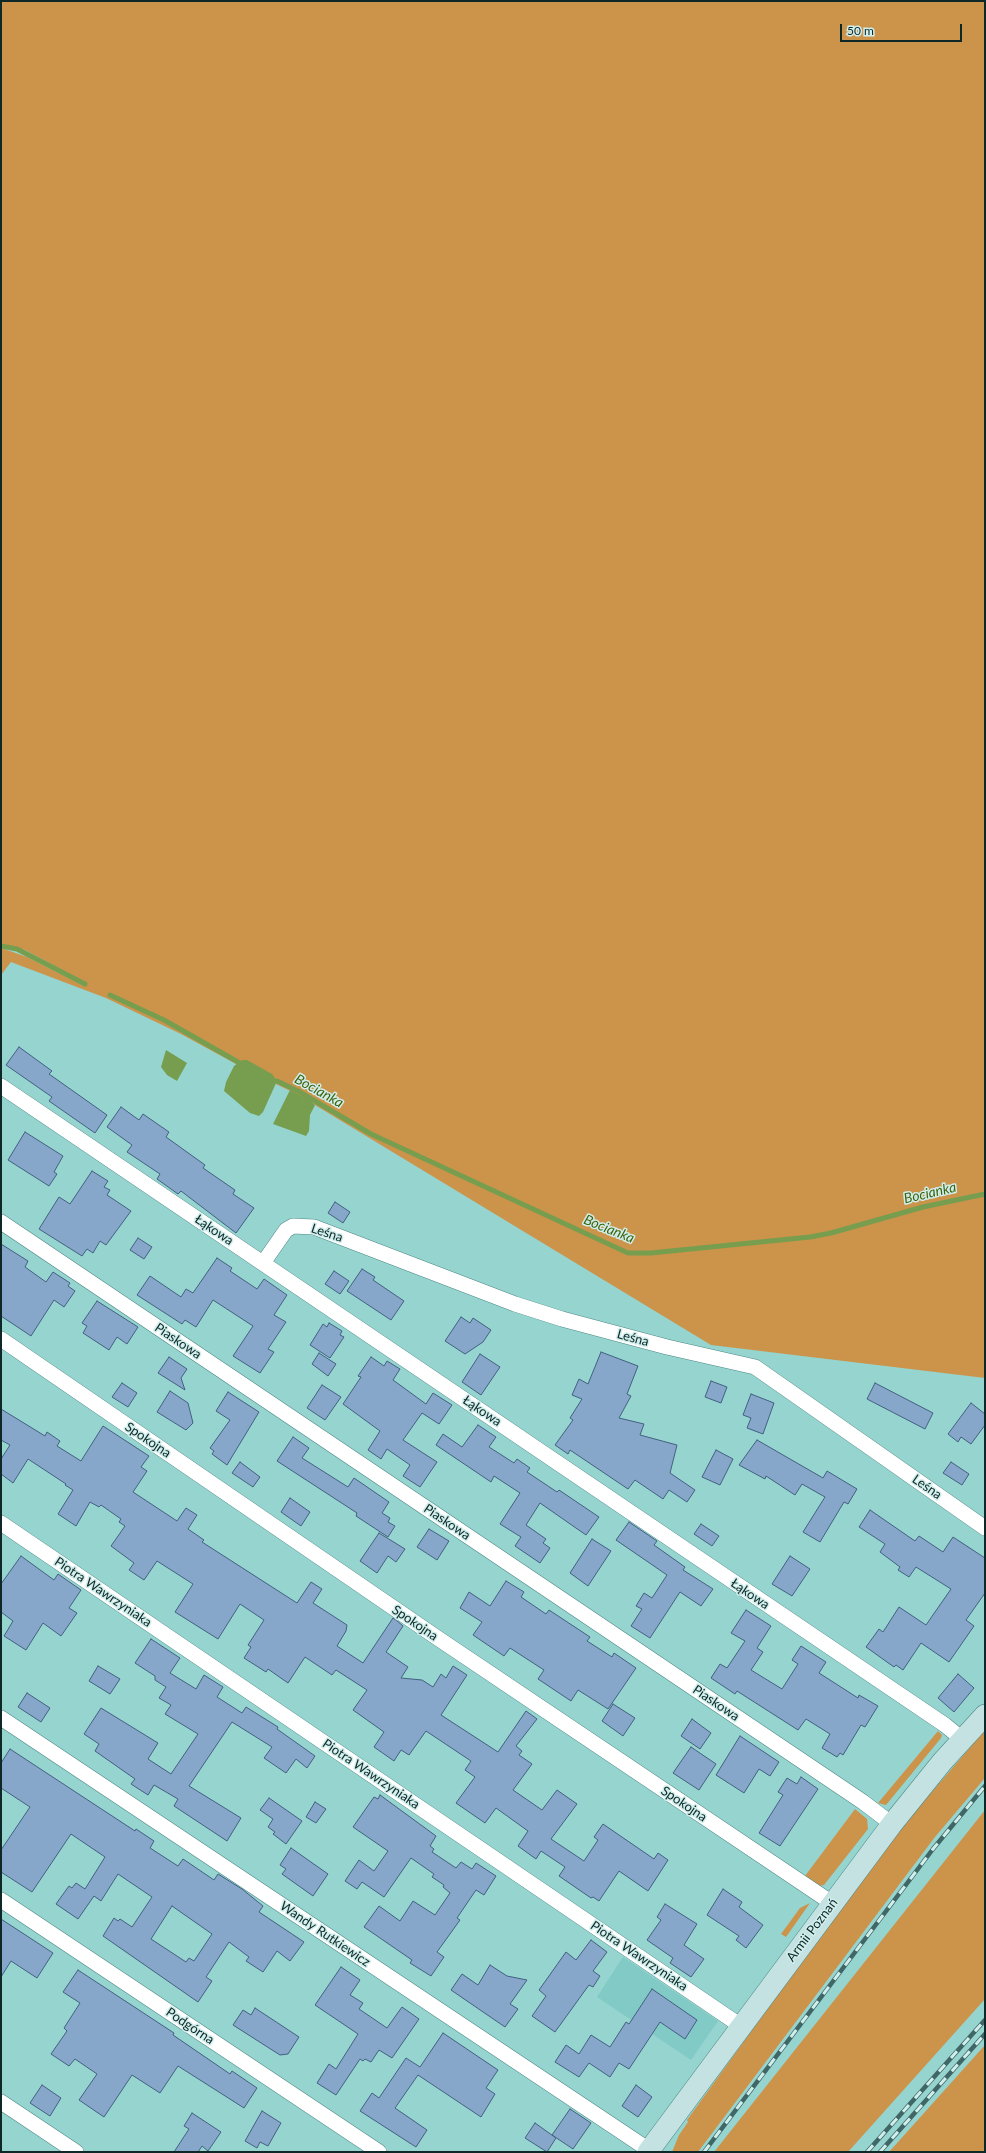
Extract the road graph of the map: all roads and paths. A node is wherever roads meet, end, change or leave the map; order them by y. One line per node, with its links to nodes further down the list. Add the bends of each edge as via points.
1 (1, 1086): 3 (street, Łąkowa)
2 (1, 1222): 10 (street, Piaskowa)
3 (263, 1263): 6 (street, Leśna, via 286,1230 293,1226 314,1227 562,1320 755,1367); 9 (street, Łąkowa)
4 (1, 1339): 12 (street, Spokojna)
5 (1, 1523): 13 (street, Piotra Wawrzyniaka)
6 (985, 1528)
7 (985, 1715): 9 (main road, Armii Poznań)
8 (1, 1718): 15 (street, Wandy Rutkiewicz)
9 (962, 1740): 10 (main road, Armii Poznań)
10 (892, 1824): 12 (main road, Armii Poznań)
11 (1, 1900): 17 (street, Podgórna)
12 (832, 1904): 13 (main road, Armii Poznań)
13 (741, 2026): 15 (main road, Armii Poznań)
14 (1, 2102): 16 (street)
15 (648, 2151)
16 (76, 2152)
17 (379, 2152)

